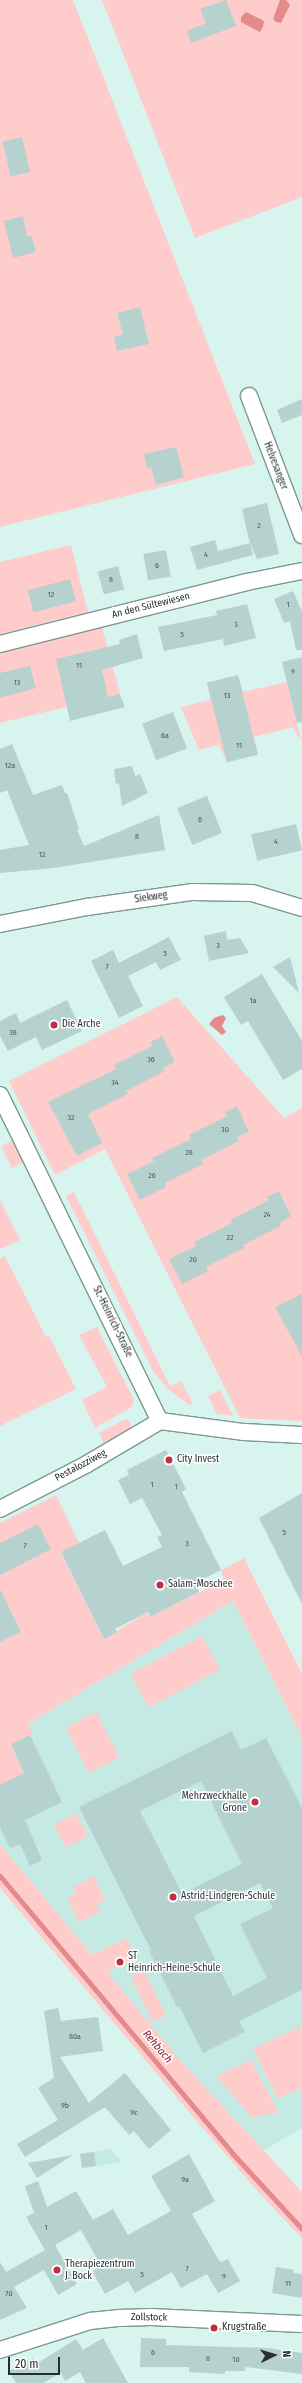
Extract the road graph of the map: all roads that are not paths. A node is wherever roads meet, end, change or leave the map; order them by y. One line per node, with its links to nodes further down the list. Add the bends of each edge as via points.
1 (249, 396): 2 (street, Helvesanger)
2 (302, 535)
3 (302, 572): 4 (street, An den Sültewiesen, via 247,582)
4 (0, 644)
5 (302, 908): 6 (street, Siekweg, via 252,893 193,892 87,907)
6 (0, 924)
7 (0, 1095): 8 (street, St.-Heinrich-Straße)
8 (5, 1120): 9 (street, St.-Heinrich-Straße)
9 (160, 1421): 10 (street, via 244,1432); 11 (street, Pestalozziweg, via 92,1461)
10 (302, 1435)
11 (0, 1508)
12 (302, 2324): 13 (street, Zollstock, via 151,2317 112,2318 90,2321)
13 (0, 2350)

